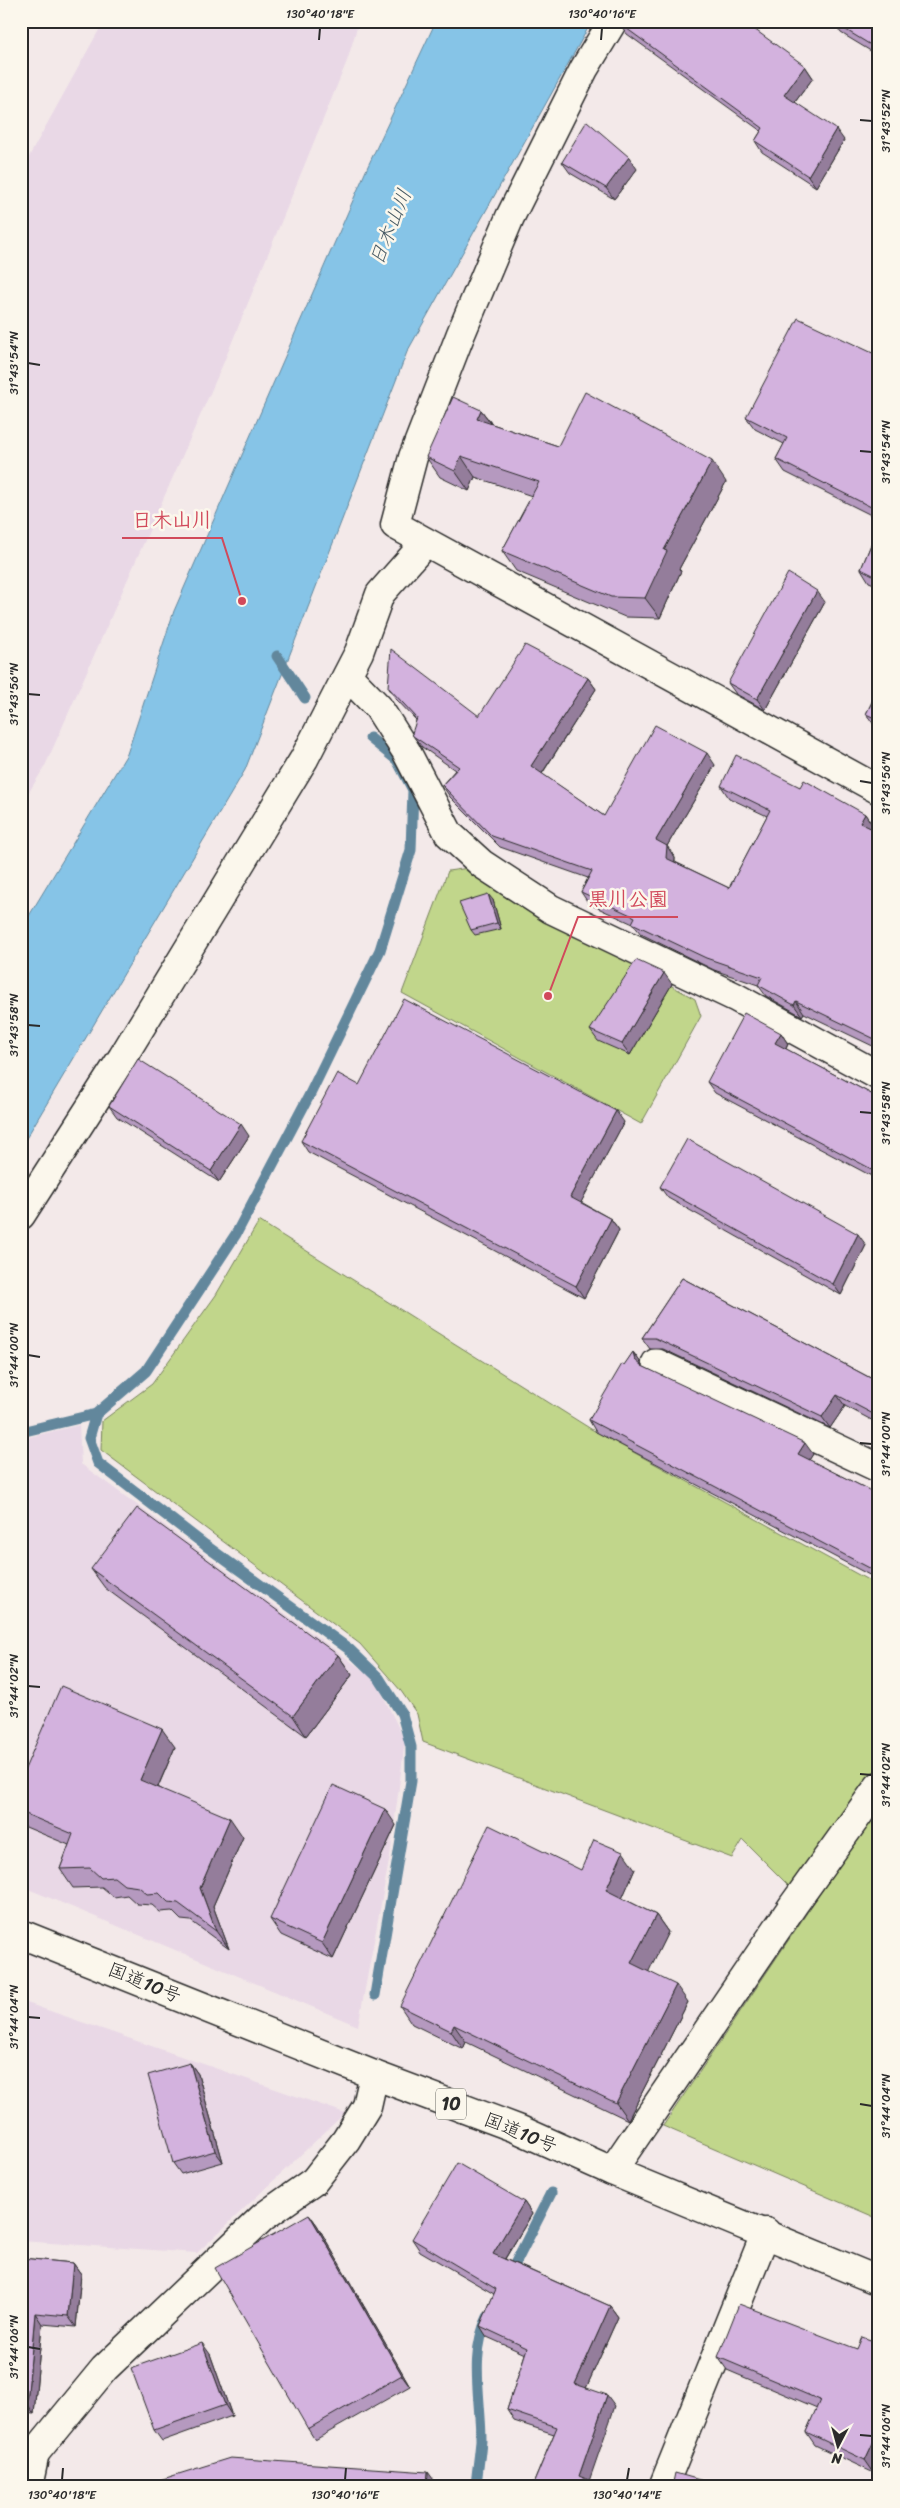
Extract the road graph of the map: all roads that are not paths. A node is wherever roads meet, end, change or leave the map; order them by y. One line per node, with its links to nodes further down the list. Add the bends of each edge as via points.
1 (613, 21): 2 (main road, via 584,69 510,217 413,457 395,525)
2 (426, 542): 3 (main road, via 380,594); 4 (main road)
3 (348, 676): 5 (main road, via 378,707 406,751 449,834 482,864 551,909 735,997); 6 (main road, via 304,759 122,1058)
4 (879, 790)
5 (879, 1076)
6 (21, 1215)
7 (656, 1364): 8 (main road)
8 (879, 1468)
9 (879, 1786): 12 (main road, via 794,1904)
10 (21, 1934): 11 (main road, 国道10号 / 10)
11 (374, 2075): 12 (main road, 国道10号 / 10, via 518,2129); 15 (main road, via 367,2106 314,2181 263,2217 144,2329)
12 (612, 2171): 13 (main road, 国道10号 / 10)
13 (766, 2232): 14 (main road, 国道10号 / 10); 17 (main road)
14 (879, 2281)
15 (28, 2452): 16 (main road)
16 (28, 2487)
17 (662, 2487)

